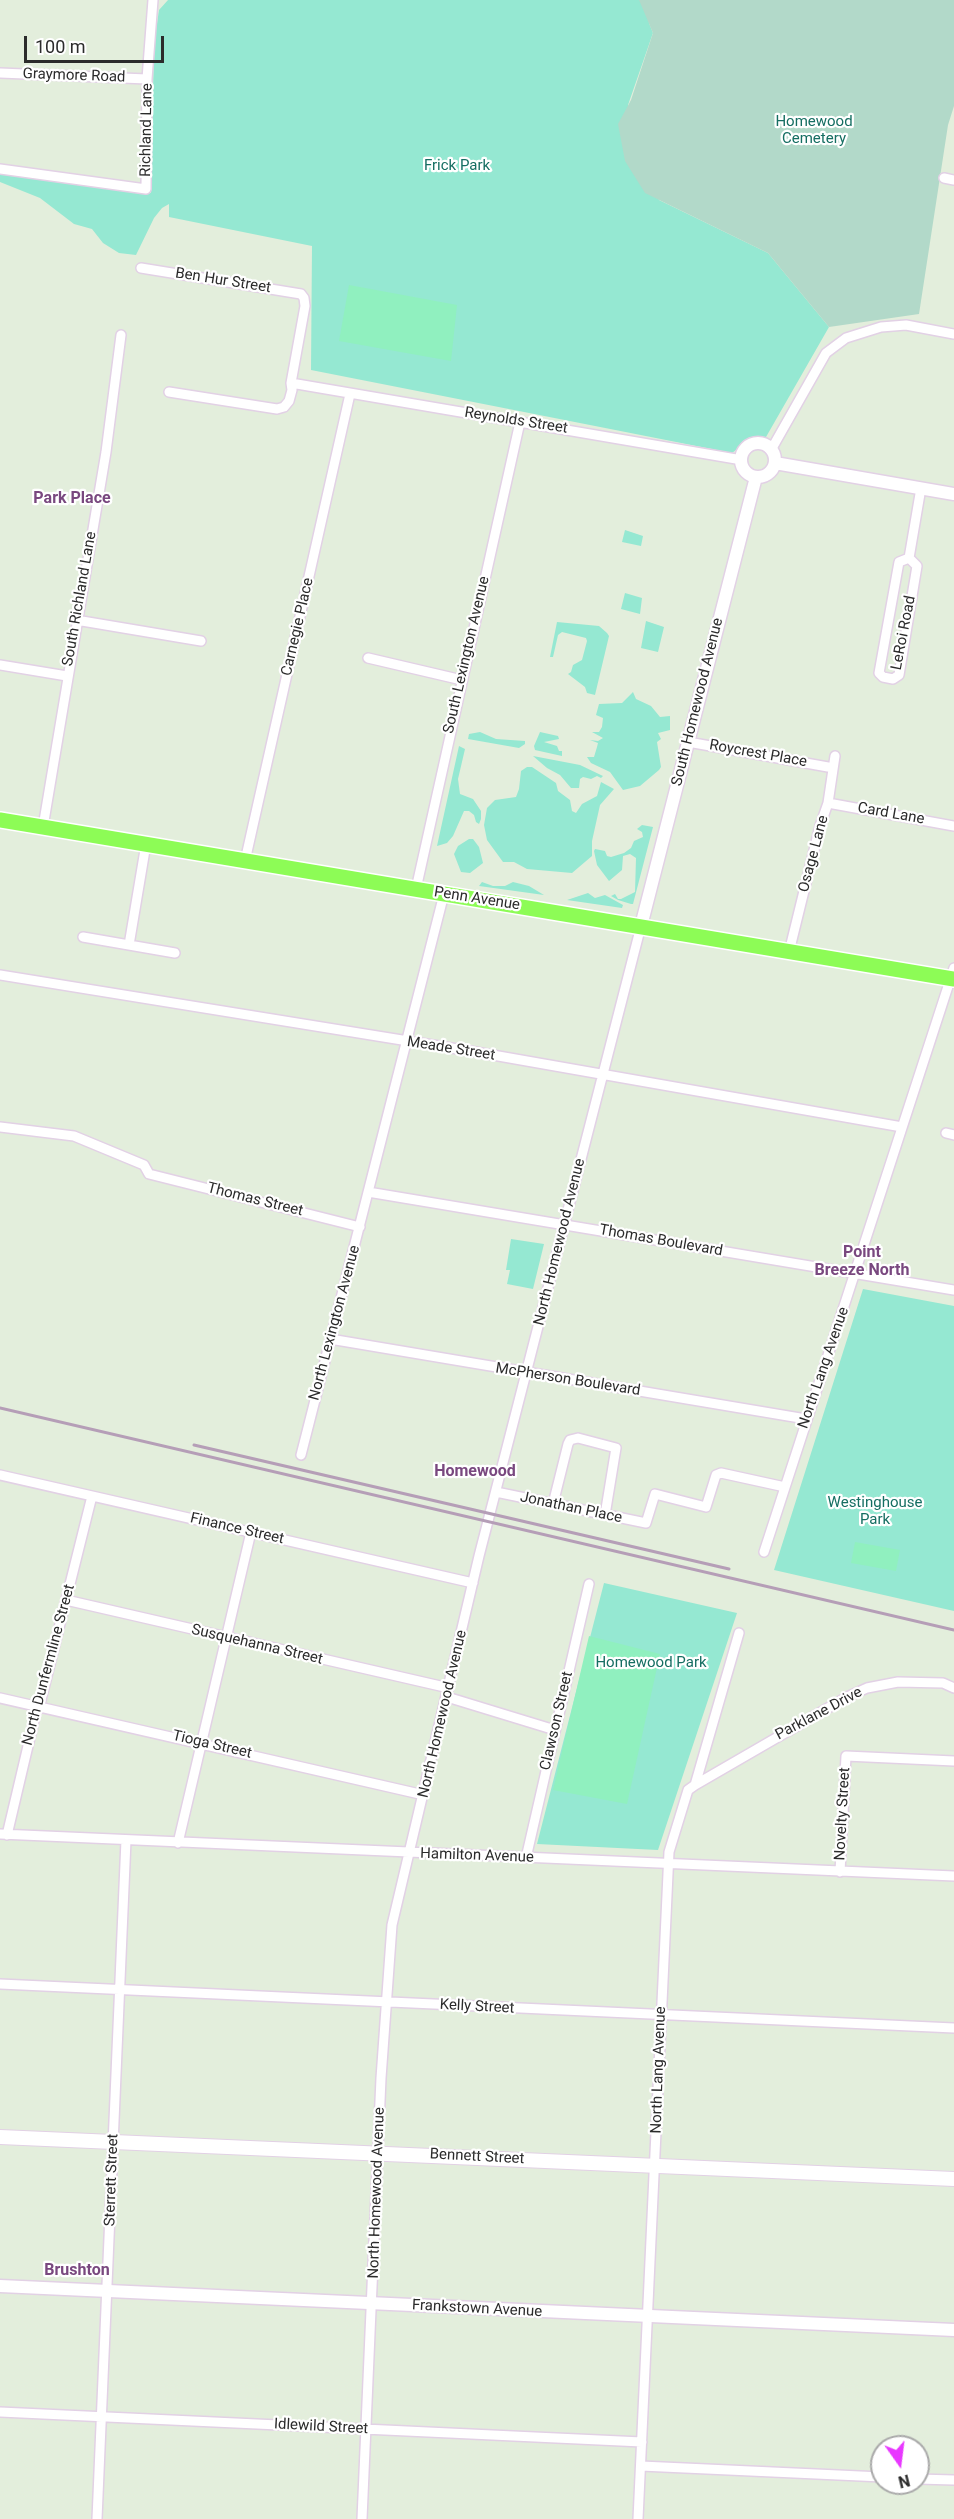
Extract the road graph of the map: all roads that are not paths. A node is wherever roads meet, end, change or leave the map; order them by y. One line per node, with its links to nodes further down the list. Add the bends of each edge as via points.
1 (153, 0): 3 (street, Richland Lane)
2 (0, 73): 3 (street, Graymore Road)
3 (147, 79): 4 (street, Richland Lane, via 146,189)
4 (0, 168)
5 (141, 268): 8 (street, Ben Hur Street, via 301,294 305,306)
6 (954, 334): 12 (street, via 906,325 881,327 846,338 826,353)
7 (121, 335): 19 (street, South Richland Lane, via 106,452)
8 (291, 383): 9 (street, via 289,401 277,409); 10 (street, Reynolds Street)
9 (170, 392)
10 (350, 393): 11 (street, Reynolds Street); 33 (street, Carnegie Place)
11 (519, 422): 13 (street, Reynolds Street); 24 (street, South Lexington Avenue)
12 (771, 450): 13 (street, via 766,445 754,444 745,450); 14 (street)
13 (742, 460): 15 (street, via 747,473)
14 (775, 463): 15 (street, via 769,473); 16 (street)
15 (756, 477): 25 (street, South Homewood Avenue)
16 (921, 488): 17 (street); 18 (street, LeRoi Road)
17 (954, 494)
18 (909, 558): 18 (street, LeRoi Road, via 899,562 879,673 883,678 899,675 916,566)
19 (76, 620): 20 (street); 23 (street, South Richland Lane)
20 (201, 641)
21 (368, 658): 24 (street)
22 (0, 665): 23 (street)
23 (67, 676): 31 (street, South Richland Lane)
24 (462, 680): 34 (street, South Lexington Avenue)
25 (688, 742): 27 (street, Roycrest Place); 36 (street, South Homewood Avenue)
26 (836, 756): 28 (street, Osage Lane)
27 (828, 767)
28 (828, 803): 30 (street, Card Lane); 39 (street, Osage Lane)
29 (0, 820): 31 (highway, Penn Avenue)
30 (954, 826)
31 (43, 827): 32 (highway, Penn Avenue)
32 (146, 844): 33 (highway, Penn Avenue); 38 (street)
33 (245, 861): 34 (highway, Penn Avenue)
34 (416, 889): 35 (highway, Penn Avenue)
35 (444, 894): 36 (highway, Penn Avenue); 43 (street, North Lexington Avenue)
36 (641, 926): 39 (highway, Penn Avenue); 44 (street, North Homewood Avenue)
37 (83, 937): 38 (street)
38 (129, 945): 40 (street)
39 (789, 952): 42 (highway, Penn Avenue)
40 (175, 953)
41 (0, 975): 43 (street, Meade Street)
42 (953, 975): 46 (street, North Lang Avenue)
43 (406, 1042): 44 (street, Meade Street); 47 (street, North Lexington Avenue)
44 (603, 1075): 46 (street, Meade Street); 48 (street, North Homewood Avenue)
45 (0, 1127): 49 (street, Thomas Street, via 74,1136 144,1165 149,1174)
46 (902, 1127): 50 (street, North Lang Avenue)
47 (368, 1192): 48 (street, Thomas Boulevard); 49 (street, North Lexington Avenue)
48 (565, 1224): 50 (street, Thomas Boulevard); 53 (street, North Homewood Avenue)
49 (360, 1227): 52 (street, North Lexington Avenue)
50 (856, 1274): 51 (street, Thomas Boulevard); 54 (street, North Lang Avenue)
51 (954, 1290)
52 (330, 1339): 53 (street, McPherson Boulevard); 55 (street, North Lexington Avenue)
53 (527, 1373): 54 (street, McPherson Boulevard); 58 (street, North Homewood Avenue)
54 (806, 1419): 57 (street, North Lang Avenue)
55 (301, 1455)
56 (0, 1475): 59 (street, Finance Street)
57 (785, 1487): 61 (street, Jonathan Place, via 721,1473 716,1475 706,1507 655,1494 646,1523); 63 (street, North Lang Avenue)
58 (496, 1492): 60 (street, Jonathan Place); 64 (street, North Homewood Avenue)
59 (92, 1496): 62 (street, Finance Street); 66 (street, North Dunfermline Street)
60 (553, 1504): 61 (street, Jonathan Place); 61 (street, via 568,1444 578,1438 616,1448)
61 (605, 1515)
62 (251, 1532): 64 (street, Finance Street); 68 (street)
63 (764, 1552)
64 (473, 1583): 70 (street, North Homewood Avenue)
65 (589, 1584): 73 (street, Clawson Street)
66 (66, 1600): 68 (street, Susquehanna Street); 72 (street, North Dunfermline Street)
67 (740, 1633): 76 (street, North Lang Avenue)
68 (226, 1638): 70 (street, Susquehanna Street); 74 (street)
69 (954, 1688): 76 (street, Parklane Drive, via 943,1683 898,1682 867,1688)
70 (448, 1692): 73 (street, Susquehanna Street); 77 (street, North Homewood Avenue)
71 (0, 1698): 72 (street, Tioga Street)
72 (38, 1706): 74 (street, Tioga Street); 78 (street, North Dunfermline Street)
73 (555, 1730): 82 (street, Clawson Street)
74 (202, 1743): 77 (street, Tioga Street); 80 (street)
75 (954, 1761): 84 (street, Novelty Street, via 846,1756)
76 (695, 1785): 83 (street, North Lang Avenue, via 688,1790)
77 (424, 1795): 81 (street, North Homewood Avenue)
78 (3, 1835): 79 (street, Hamilton Avenue)
79 (126, 1840): 80 (street, Hamilton Avenue); 87 (street, Sterrett Street)
80 (178, 1843): 81 (street, Hamilton Avenue)
81 (410, 1853): 82 (street, Hamilton Avenue); 88 (street, North Homewood Avenue, via 392,1925)
82 (525, 1858): 83 (street, Hamilton Avenue)
83 (668, 1864): 84 (street, Hamilton Avenue); 89 (street, North Lang Avenue)
84 (840, 1872): 85 (street, Hamilton Avenue)
85 (954, 1876)
86 (0, 1984): 87 (street, Kelly Street)
87 (121, 1990): 88 (street, Kelly Street); 92 (street, Sterrett Street)
88 (386, 2002): 89 (street, Kelly Street); 93 (street, North Homewood Avenue)
89 (660, 2015): 90 (street, Kelly Street); 94 (street, North Lang Avenue)
90 (954, 2028)
91 (0, 2137): 92 (main road, Bennett Street)
92 (113, 2141): 93 (main road, Bennett Street); 97 (street, Sterrett Street)
93 (378, 2153): 94 (main road, Bennett Street); 98 (street, North Homewood Avenue)
94 (655, 2165): 95 (main road, Bennett Street); 99 (street, North Lang Avenue)
95 (954, 2179)
96 (0, 2286): 97 (street, Frankstown Avenue)
97 (107, 2291): 98 (street, Frankstown Avenue); 102 (street, Sterrett Street)
98 (372, 2303): 99 (street, Frankstown Avenue); 103 (street, North Homewood Avenue)
99 (647, 2316): 100 (street, Frankstown Avenue); 104 (street, North Lang Avenue)
100 (954, 2330)
101 (0, 2412): 102 (street, Idlewild Street)
102 (101, 2416): 103 (street, Idlewild Street); 109 (street, Sterrett Street)
103 (367, 2429): 104 (street, Idlewild Street); 110 (street, North Homewood Avenue)
104 (642, 2442): 105 (street, North Lang Avenue)
105 (641, 2466): 106 (street); 111 (street, North Lang Avenue)
106 (870, 2476)
107 (930, 2479): 108 (street)
108 (954, 2480)
109 (97, 2519)
110 (362, 2519)
111 (638, 2519)

